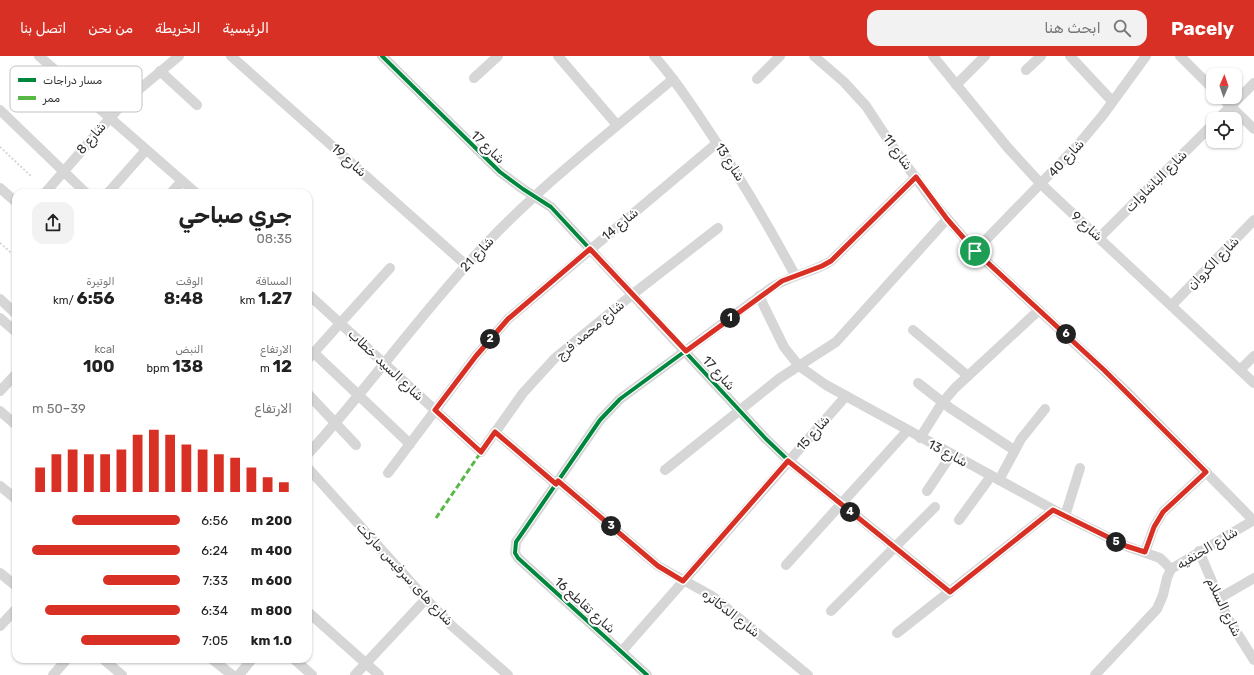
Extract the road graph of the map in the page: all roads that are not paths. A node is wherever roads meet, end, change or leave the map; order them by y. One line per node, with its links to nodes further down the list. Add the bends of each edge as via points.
1 (39, 56): 16 (street)
2 (179, 56): 18 (street, شارع 8)
3 (231, 56): 57 (street, شارع 19)
4 (382, 56): 49 (street, شارع 17, via 500,172)
5 (498, 56): 19 (street)
6 (558, 56): 34 (street)
7 (654, 56): 20 (street, شارع 13)
8 (780, 56): 21 (street)
9 (814, 56): 40 (street, شارع 11, via 844,82 866,106)
10 (933, 56): 24 (street, شارع 9)
11 (985, 56): 24 (street)
12 (1041, 56): 17 (street)
13 (1070, 56): 26 (street)
14 (1146, 56): 26 (street, شارع 40)
15 (1180, 56): 22 (street)
16 (50, 66)
17 (1026, 70)
18 (160, 71): 25 (street, شارع 8); 27 (street)
19 (474, 78)
20 (673, 79): 34 (street, شارع 21); 37 (street, شارع 13)
21 (757, 79)
22 (1206, 83)
23 (1254, 83): 28 (street)
24 (956, 85): 42 (street, شارع 9)
25 (142, 87)
26 (1112, 101): 42 (street, شارع 40, via 1090,130)
27 (197, 105)
28 (1230, 106): 32 (street); 35 (street)
29 (0, 110): 39 (street)
30 (102, 112): 33 (street)
31 (115, 112): 33 (street, شارع 8)
32 (1224, 112)
33 (109, 118): 38 (street); 39 (street, شارع 8)
34 (618, 126): 49 (street, شارع 21)
35 (1254, 129)
36 (1206, 131): 54 (street, شارع الباشاوات)
37 (717, 143): 55 (street, شارع 14); 59 (street, شارع 13, via 758,207)
38 (146, 150): 41 (street); 46 (street)
39 (63, 171): 44 (street, شارع 8); 45 (street)
40 (916, 177): 51 (street, شارع 11); 59 (street, via 831,261)
41 (182, 181): 47 (street); 48 (street)
42 (1041, 184): 54 (street, شارع 9); 56 (street, شارع 40)
43 (0, 188): 50 (street)
44 (47, 189)
45 (82, 189)
46 (112, 189)
47 (175, 189)
48 (191, 189)
49 (535, 196): 55 (street, شارع 17, via 551,206); 57 (street, شارع 21)
50 (12, 198)
51 (947, 219): 56 (street, شارع 11); 76 (street, via 836,342)
52 (1254, 220): 64 (street, شارع الكروان)
53 (718, 228): 60 (street, شارع محمد فرج)
54 (1100, 237): 64 (street, شارع 9)
55 (590, 249): 60 (street, شارع 17); 88 (street, شارع 14, via 508,319)
56 (975, 251): 66 (street, شارع 11)
57 (466, 265): 75 (street, شارع 21)
58 (390, 268): 68 (street)
59 (795, 275): 61 (street)
60 (633, 294): 71 (street, شارع 17); 94 (street, شارع محمد فرج, via 555,358 523,394)
61 (759, 296): 71 (street); 76 (street, شارع 13, via 784,347)
62 (312, 298): 68 (street, شارع السيد خطاب)
63 (0, 299): 65 (street)
64 (1172, 305): 77 (street, شارع 9)
65 (12, 310)
66 (1039, 310): 78 (street); 106 (street, شارع 11, via 1127,392)
67 (3, 321): 69 (street)
68 (340, 323): 72 (street); 75 (street, شارع السيد خطاب)
69 (12, 329)
70 (913, 330): 78 (street)
71 (686, 351): 90 (street, شارع 17); 109 (street, via 609,409)
72 (312, 355)
73 (1254, 356): 77 (street)
74 (312, 357): 83 (street)
75 (384, 364): 83 (street, شارع 21); 88 (street, شارع السيد خطاب)
76 (799, 366): 84 (street, شارع 13); 90 (street)
77 (1240, 370): 81 (street, شارع 9)
78 (968, 376): 86 (street)
79 (12, 378): 82 (street)
80 (918, 383): 86 (street)
81 (1254, 383)
82 (0, 391)
83 (358, 395): 92 (street, شارع 21); 96 (street)
84 (846, 396): 93 (street, شارع 13); 102 (street, شارع 15)
85 (312, 398): 92 (street)
86 (942, 403): 95 (street); 99 (street)
87 (1045, 409): 99 (street)
88 (435, 410): 96 (street, شارع 14); 100 (street, شارع السيد خطاب)
89 (0, 411): 91 (street)
90 (740, 411): 102 (street, شارع 17); 104 (street)
91 (12, 422)
92 (334, 423): 97 (street); 98 (street, شارع 21)
93 (907, 431): 95 (street, شارع 13); 113 (street)
94 (495, 432): 100 (street, شارع محمد فرج); 109 (street, شارع الدكاتره)
95 (920, 438): 101 (street, شارع 13)
96 (410, 444): 107 (street, شارع 14)
97 (356, 445)
98 (312, 449)
99 (1014, 450): 108 (street)
100 (481, 452)
101 (951, 455): 108 (street, شارع 13); 111 (street)
102 (788, 461): 113 (street, شارع 17); 126 (street, شارع 15)
103 (1080, 468): 116 (street)
104 (665, 470)
105 (312, 472): 129 (street, شارع هاى سرفيس ماركت)
106 (1206, 472): 118 (street, شارع 11); 121 (street, via 1163,512 1154,527)
107 (388, 473)
108 (995, 478): 115 (street, شارع 13); 117 (street)
109 (557, 482): 126 (street, شارع الدكاتره, via 658,566); 136 (street, شارع تقاطع 16, via 518,537 515,548 518,558)
110 (0, 486): 112 (street)
111 (927, 491)
112 (12, 496)
113 (841, 505): 119 (street, شارع 17); 122 (street)
114 (935, 507): 119 (street)
115 (1053, 510): 116 (street, شارع 13); 128 (street)
116 (1065, 516): 121 (street, شارع 13, via 1126,546)
117 (959, 520)
118 (1254, 520): 120 (street, شارع الحنفيه)
119 (895, 546): 128 (street, شارع 17); 131 (street)
120 (1199, 551): 123 (street, شارع الحنفيه); 130 (street, شارع السلام)
121 (1145, 552): 123 (street, شارع 13, via 1160,558)
122 (786, 565)
123 (1171, 569): 154 (street, شارع الحنفيه, via 1157,609)
124 (0, 573): 127 (street)
125 (1254, 578): 130 (street)
126 (683, 581): 136 (street, شارع 15); 153 (street, شارع الدكاتره, via 712,596)
127 (12, 583)
128 (950, 592): 135 (street)
129 (426, 599): 143 (street); 151 (street, شارع هاى سرفيس ماركت, via 452,626)
130 (1218, 599): 137 (street, شارع السلام)
131 (831, 611)
132 (12, 613): 134 (street)
133 (312, 616): 143 (street)
134 (0, 626)
135 (898, 633)
136 (622, 651): 152 (street, شارع تقاطع 16)
137 (1254, 660)
138 (64, 663): 144 (street)
139 (108, 663): 145 (street)
140 (217, 663): 146 (street)
141 (249, 663): 147 (street)
142 (298, 663): 148 (street)
143 (366, 663): 149 (street); 150 (street)
144 (53, 675)
145 (122, 675)
146 (232, 675)
147 (239, 675)
148 (312, 675)
149 (355, 675)
150 (379, 675)
151 (508, 675)
152 (647, 675)
153 (808, 675)
154 (1096, 675)

